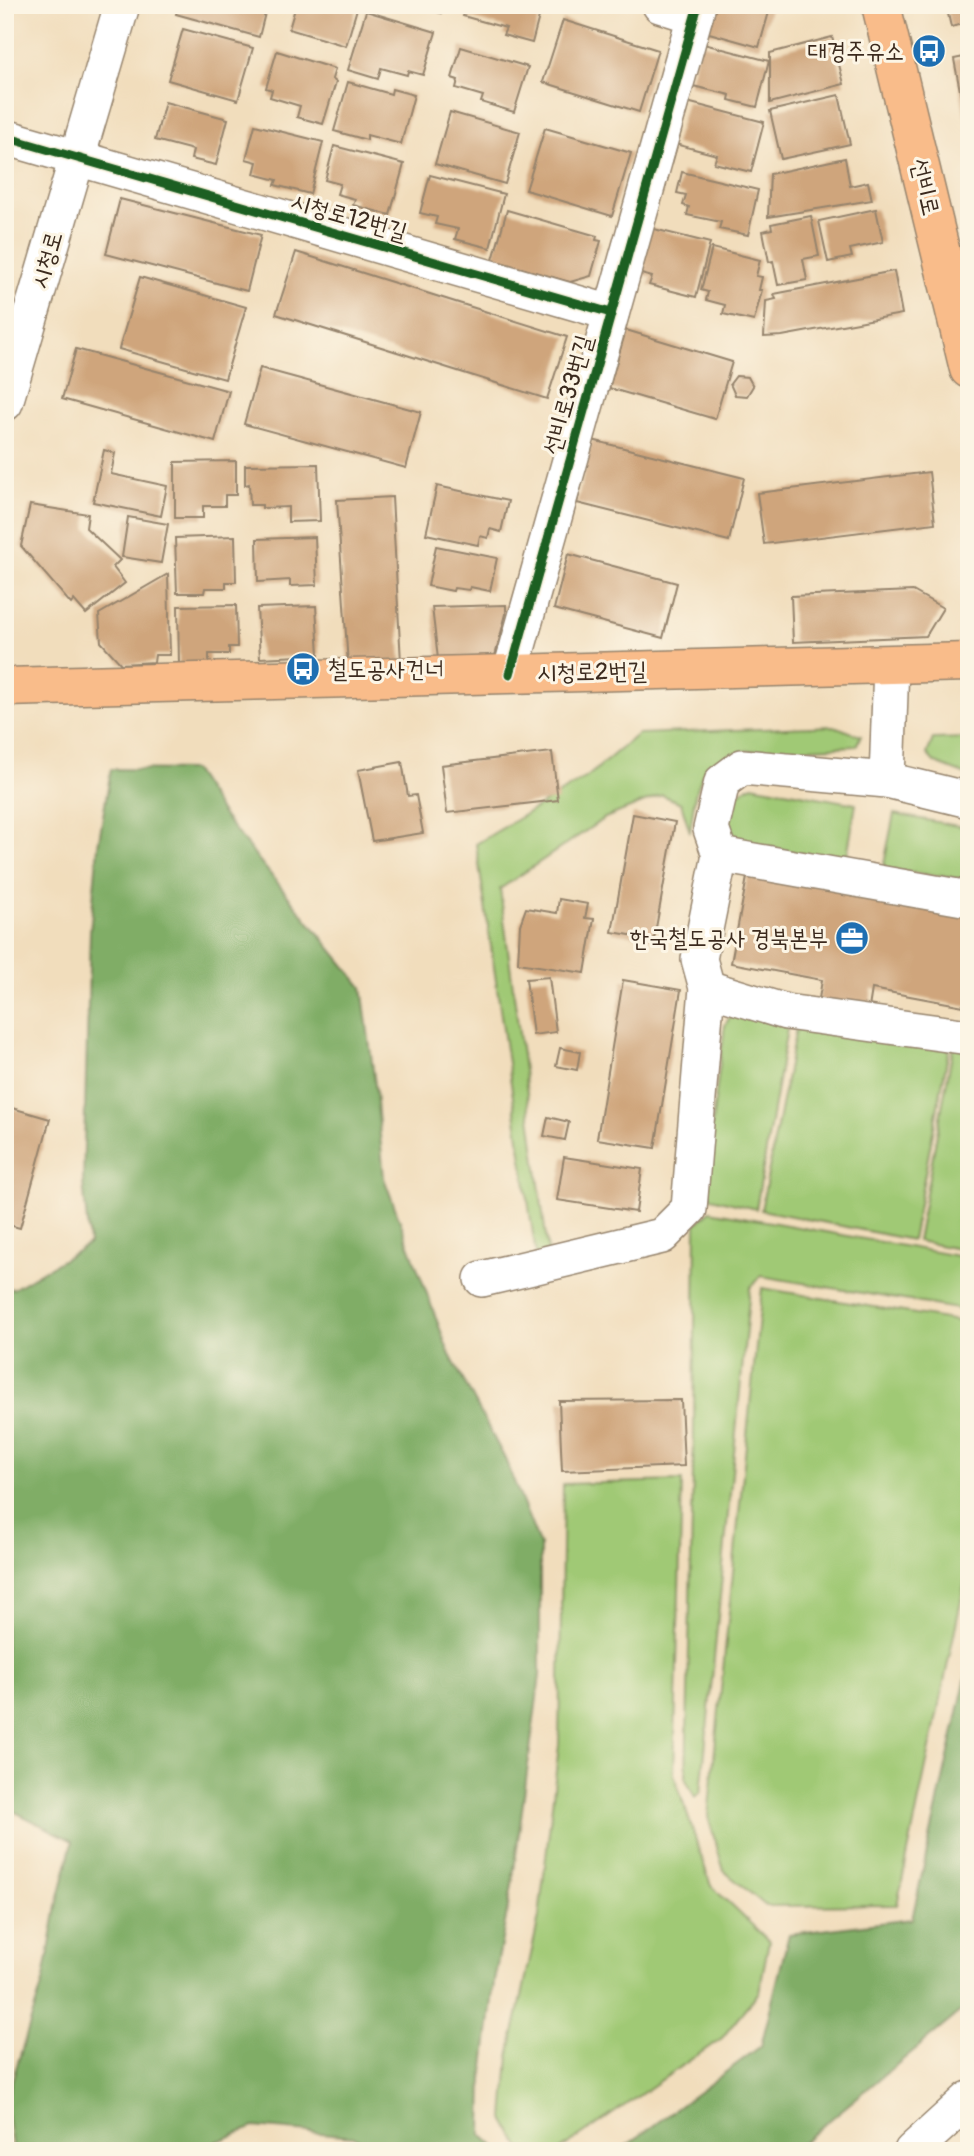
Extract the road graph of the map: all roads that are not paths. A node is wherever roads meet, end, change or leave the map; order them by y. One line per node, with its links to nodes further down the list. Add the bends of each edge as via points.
1 (122, 5): 6 (street, 시청로)
2 (660, 5): 4 (street)
3 (881, 5): 8 (main road, 선비로)
4 (696, 10): 7 (street, 선비로33번길)
5 (5, 137): 6 (street)
6 (77, 159): 7 (street, 시청로12번길); 9 (street, 시청로)
7 (611, 313): 12 (street, 선비로33번길)
8 (969, 369)
9 (5, 402)
10 (969, 662): 11 (main road, 시청로2번길)
11 (891, 664): 12 (main road, 시청로2번길); 14 (street)
12 (510, 674): 13 (main road, 시청로2번길)
13 (5, 687)
14 (887, 780): 15 (street); 16 (street, via 742,767 722,782 711,829)
15 (969, 800)
16 (720, 855): 17 (street); 18 (street, via 699,959)
17 (969, 899)
18 (707, 988): 19 (street, via 786,1012); 20 (street, via 689,1209 662,1236)
19 (969, 1037)
20 (482, 1279)
21 (969, 2099): 22 (street)
22 (912, 2151)

